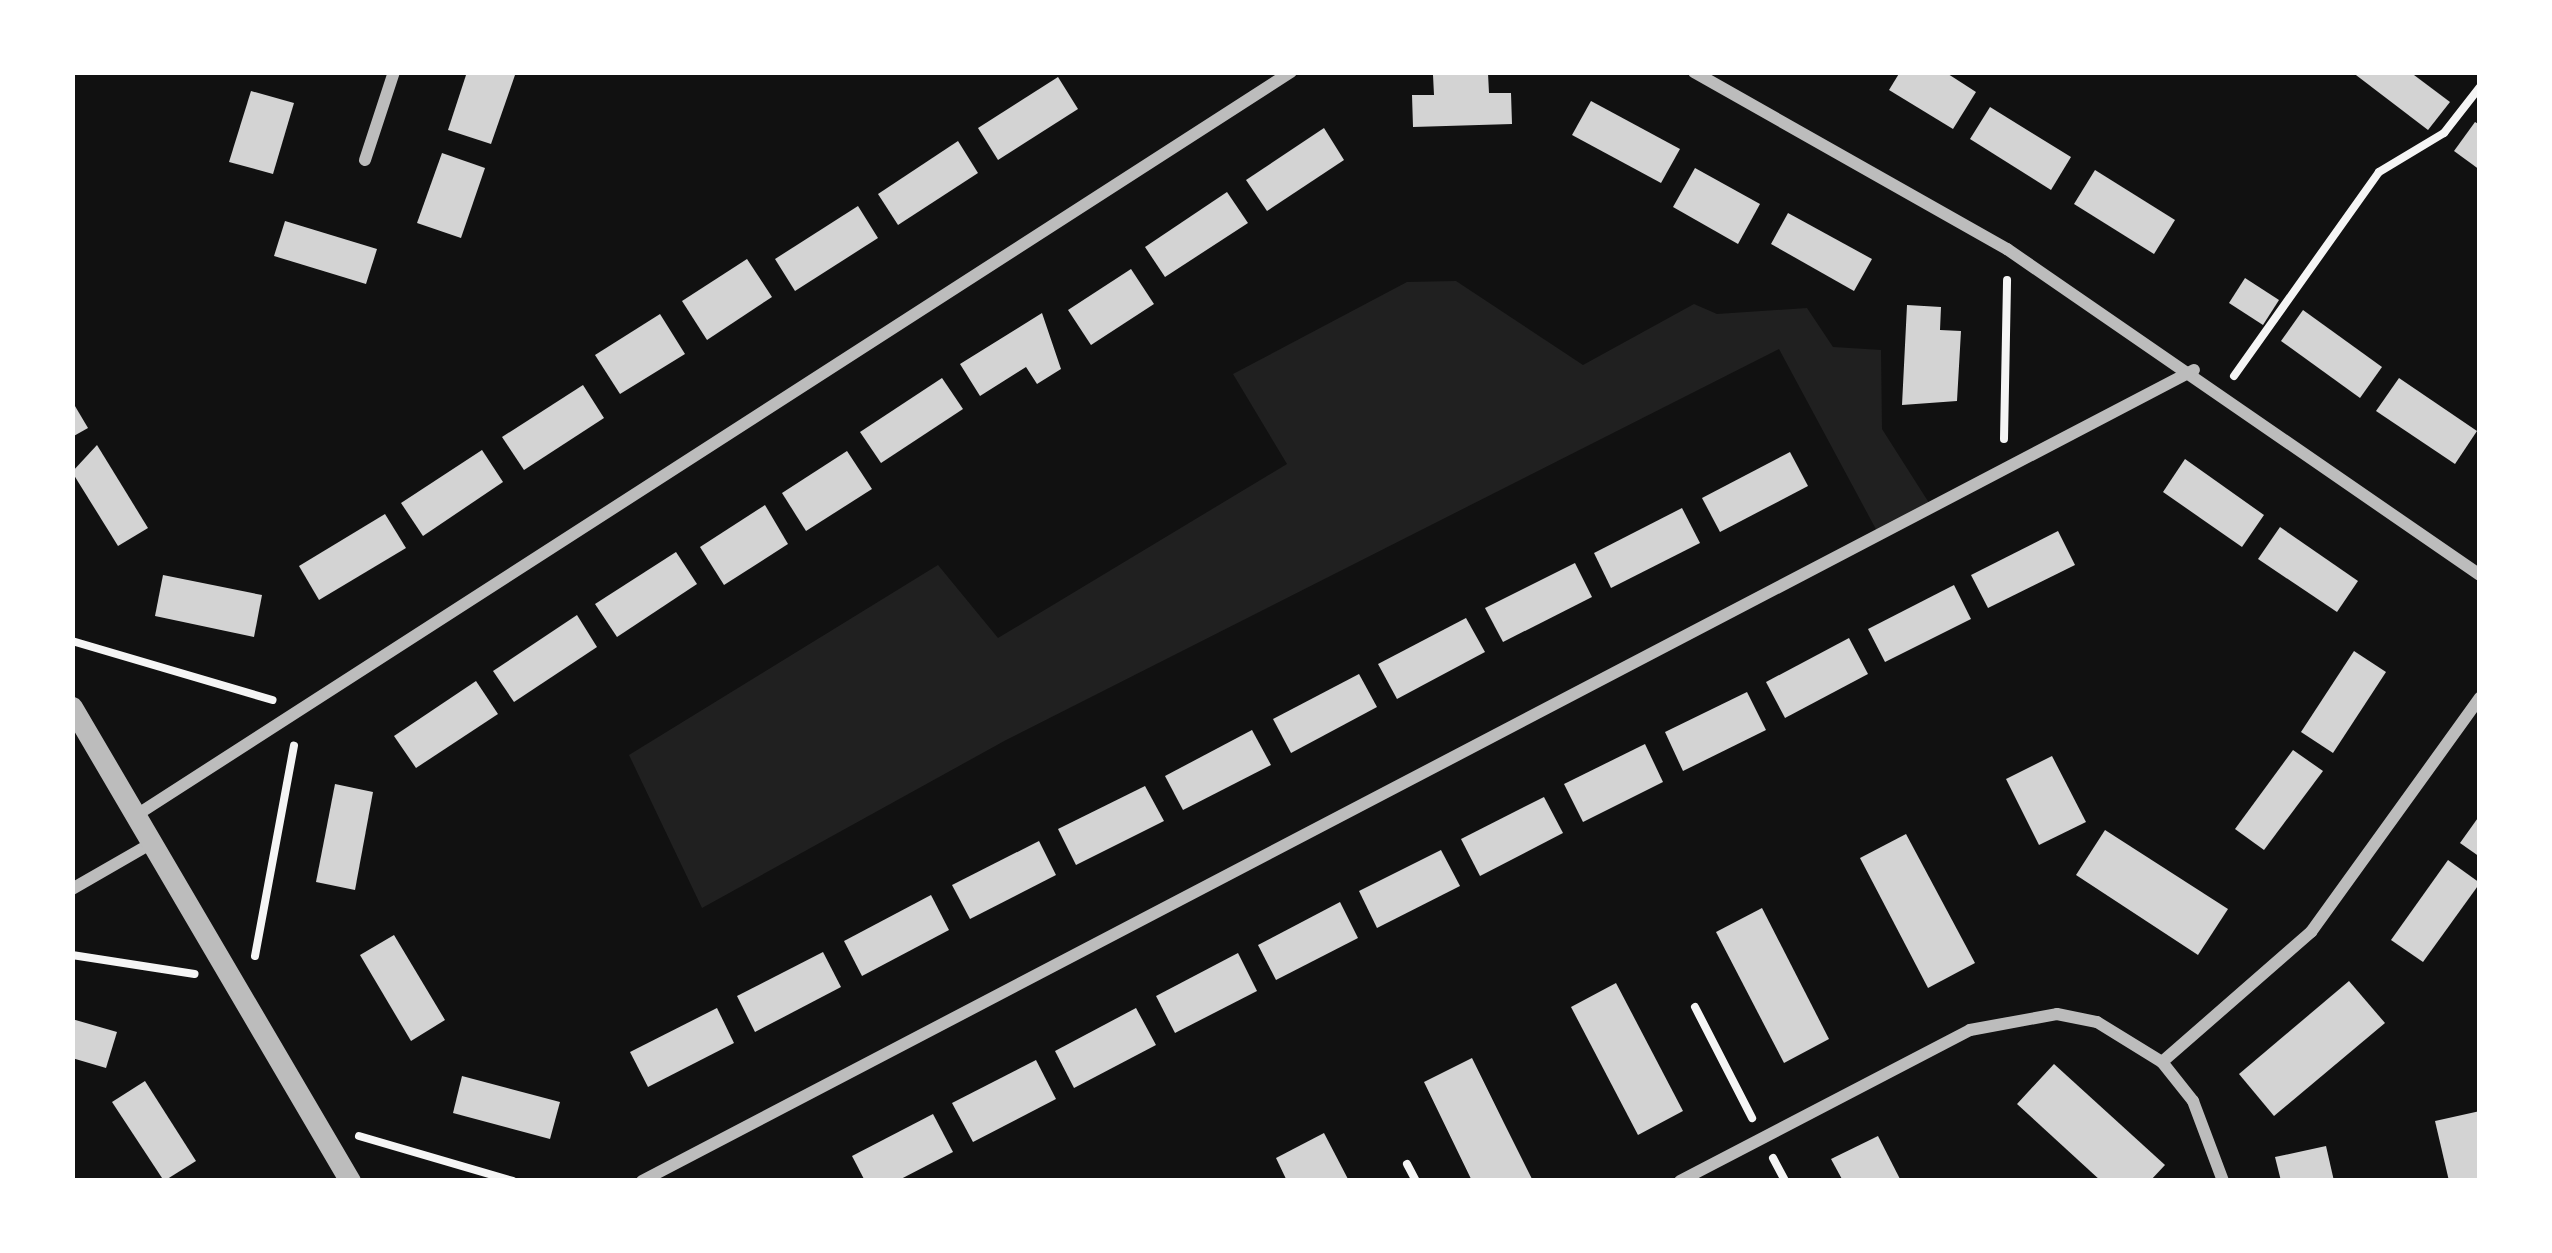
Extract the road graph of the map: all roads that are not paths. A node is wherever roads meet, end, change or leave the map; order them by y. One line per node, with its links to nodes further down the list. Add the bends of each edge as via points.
1 (394, 72): 4 (street)
2 (1291, 72): 9 (street)
3 (1694, 72): 5 (street, via 2007,249)
4 (365, 160)
5 (2194, 370): 6 (street); 14 (street)
6 (2480, 574)
7 (2480, 698): 12 (street, via 2311,932)
8 (72, 707): 9 (street)
9 (135, 816): 10 (street)
10 (152, 843): 11 (street); 13 (street)
11 (72, 890)
12 (2162, 1062): 15 (street, via 2097,1022 2017,1016 1970,1030); 16 (street, via 2193,1101)
13 (350, 1181)
14 (642, 1181)
15 (1680, 1181)
16 (2223, 1181)

